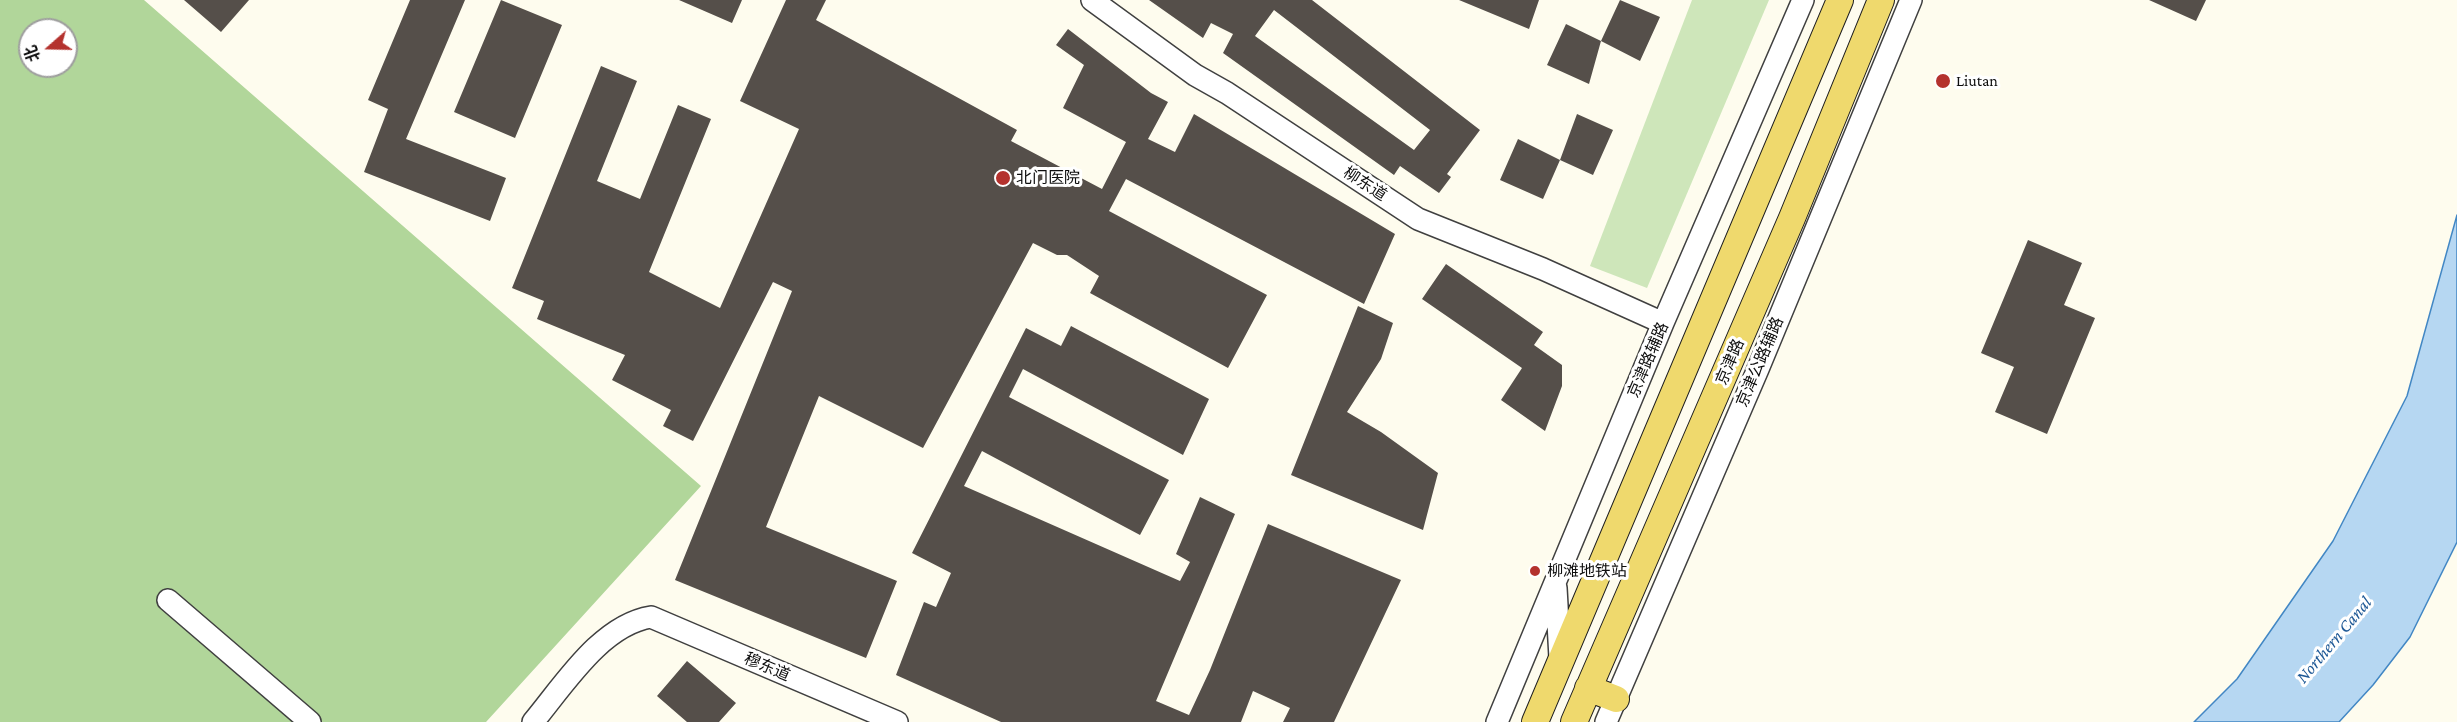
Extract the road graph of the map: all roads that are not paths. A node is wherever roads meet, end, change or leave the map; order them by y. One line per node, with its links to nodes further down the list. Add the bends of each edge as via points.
1 (1092, 0): 6 (street, 柳东道, via 1195,75 1418,219)
2 (1803, 0): 6 (street, 京津路辅路)
3 (1840, 0): 9 (main road)
4 (1881, 0): 10 (main road, 京津路, via 1787,229)
5 (1911, 0): 11 (street, 京津公路辅路)
6 (1664, 323): 7 (street, 京津路辅路)
7 (1556, 581): 9 (street); 15 (street, 京津路辅路)
8 (168, 600): 12 (street)
9 (1560, 660): 16 (main road)
10 (1588, 688): 11 (main road); 17 (main road, 京津路)
11 (1611, 711)
12 (310, 722)
13 (533, 722): 14 (street, 穆东道, via 592,650 623,625 651,617)
14 (897, 722)
15 (1497, 722)
16 (1535, 722)
17 (1574, 722)

